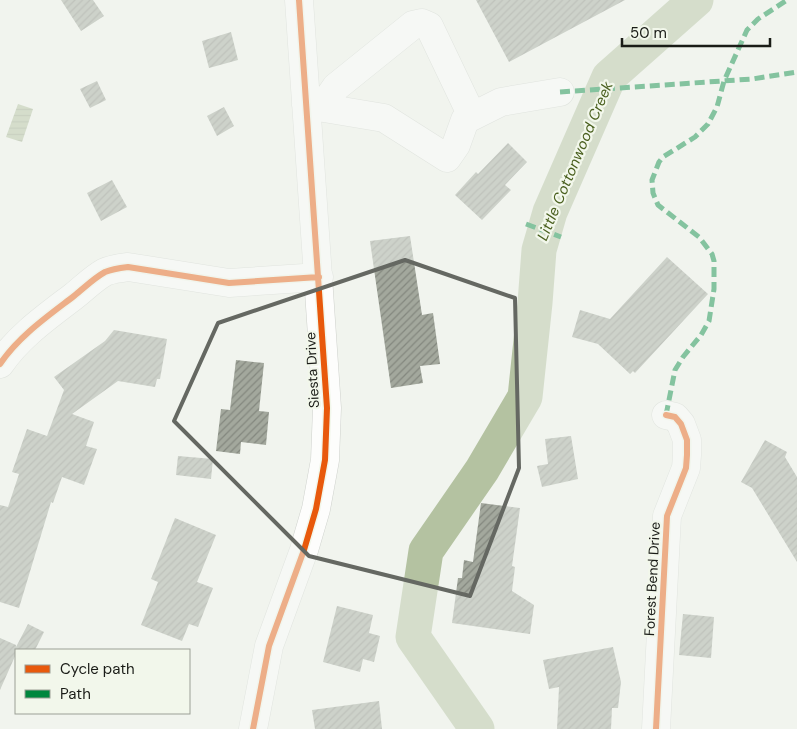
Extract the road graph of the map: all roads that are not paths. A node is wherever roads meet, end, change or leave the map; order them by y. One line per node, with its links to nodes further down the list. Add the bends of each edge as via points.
1 (299, 0): 3 (street, Siesta Drive)
2 (560, 92): 4 (street, via 501,102)
3 (314, 106): 4 (street, via 384,118 447,158 466,120); 4 (street, via 413,25 422,23 428,26); 5 (street, Siesta Drive)
4 (472, 116)
5 (319, 277): 6 (street, via 229,284 128,267 115,268 99,276 36,326); 8 (street, Siesta Drive, via 327,408 326,460 304,550 269,646)
6 (0, 364)
7 (666, 415): 9 (street, Forest Bend Drive, via 675,417 681,424 687,440 687,455 686,468 667,516)
8 (252, 729)
9 (656, 729)

